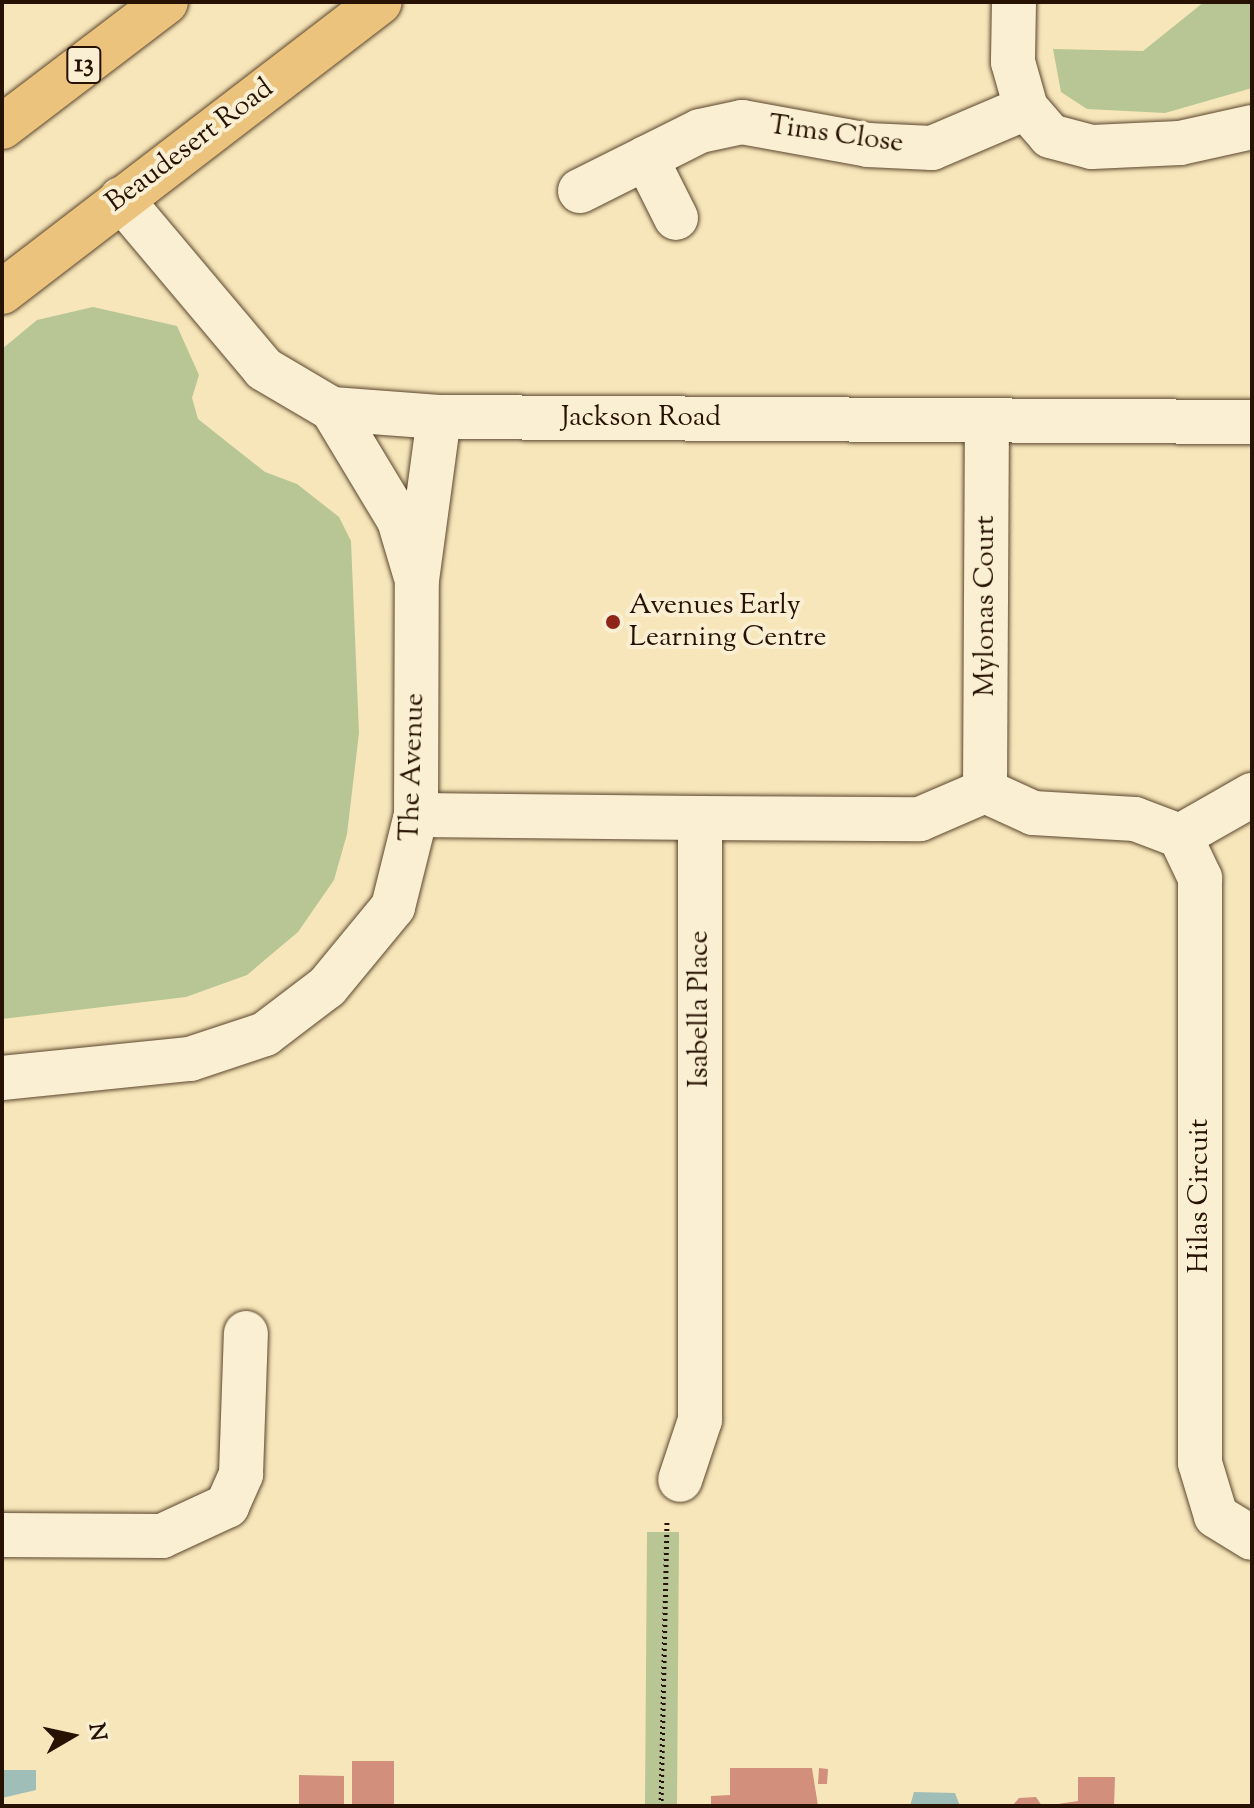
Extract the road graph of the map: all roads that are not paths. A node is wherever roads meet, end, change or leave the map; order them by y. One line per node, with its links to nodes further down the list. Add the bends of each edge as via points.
1 (166, 2): 5 (highway, 13)
2 (380, 2): 9 (highway, Beaudesert Road)
3 (1014, 2): 4 (street, via 1013,62)
4 (1026, 108): 6 (street, via 1050,136 1092,147 1180,143); 7 (street, Tims Close, via 932,148 868,145 742,122 700,131)
5 (2, 127)
6 (1252, 127)
7 (646, 158): 8 (street, Tims Close); 10 (street)
8 (580, 191)
9 (121, 199): 11 (highway, Beaudesert Road); 12 (street, Jackson Road, via 264,369)
10 (676, 218)
11 (2, 292)
12 (332, 409): 13 (street, Jackson Road); 16 (street, via 399,520)
13 (439, 417): 14 (street, Jackson Road); 16 (street, The Avenue)
14 (987, 421): 15 (street, Jackson Road); 17 (street, Mylonas Court)
15 (1252, 422)
16 (417, 580): 19 (street, The Avenue)
17 (985, 791): 20 (street, via 920,819); 21 (street, via 1033,813 1135,819)
18 (1252, 795): 21 (street)
19 (416, 815): 20 (street); 22 (street, The Avenue, via 393,907 299,1015 190,1059)
20 (700, 818): 24 (street, Isabella Place, via 700,1420)
21 (1180, 836): 26 (street, Hilas Circuit, via 1200,878 1200,1463 1216,1516)
22 (2, 1078)
23 (246, 1333): 25 (street, via 241,1474 227,1506 162,1536)
24 (680, 1480)
25 (2, 1535)
26 (1252, 1538)

